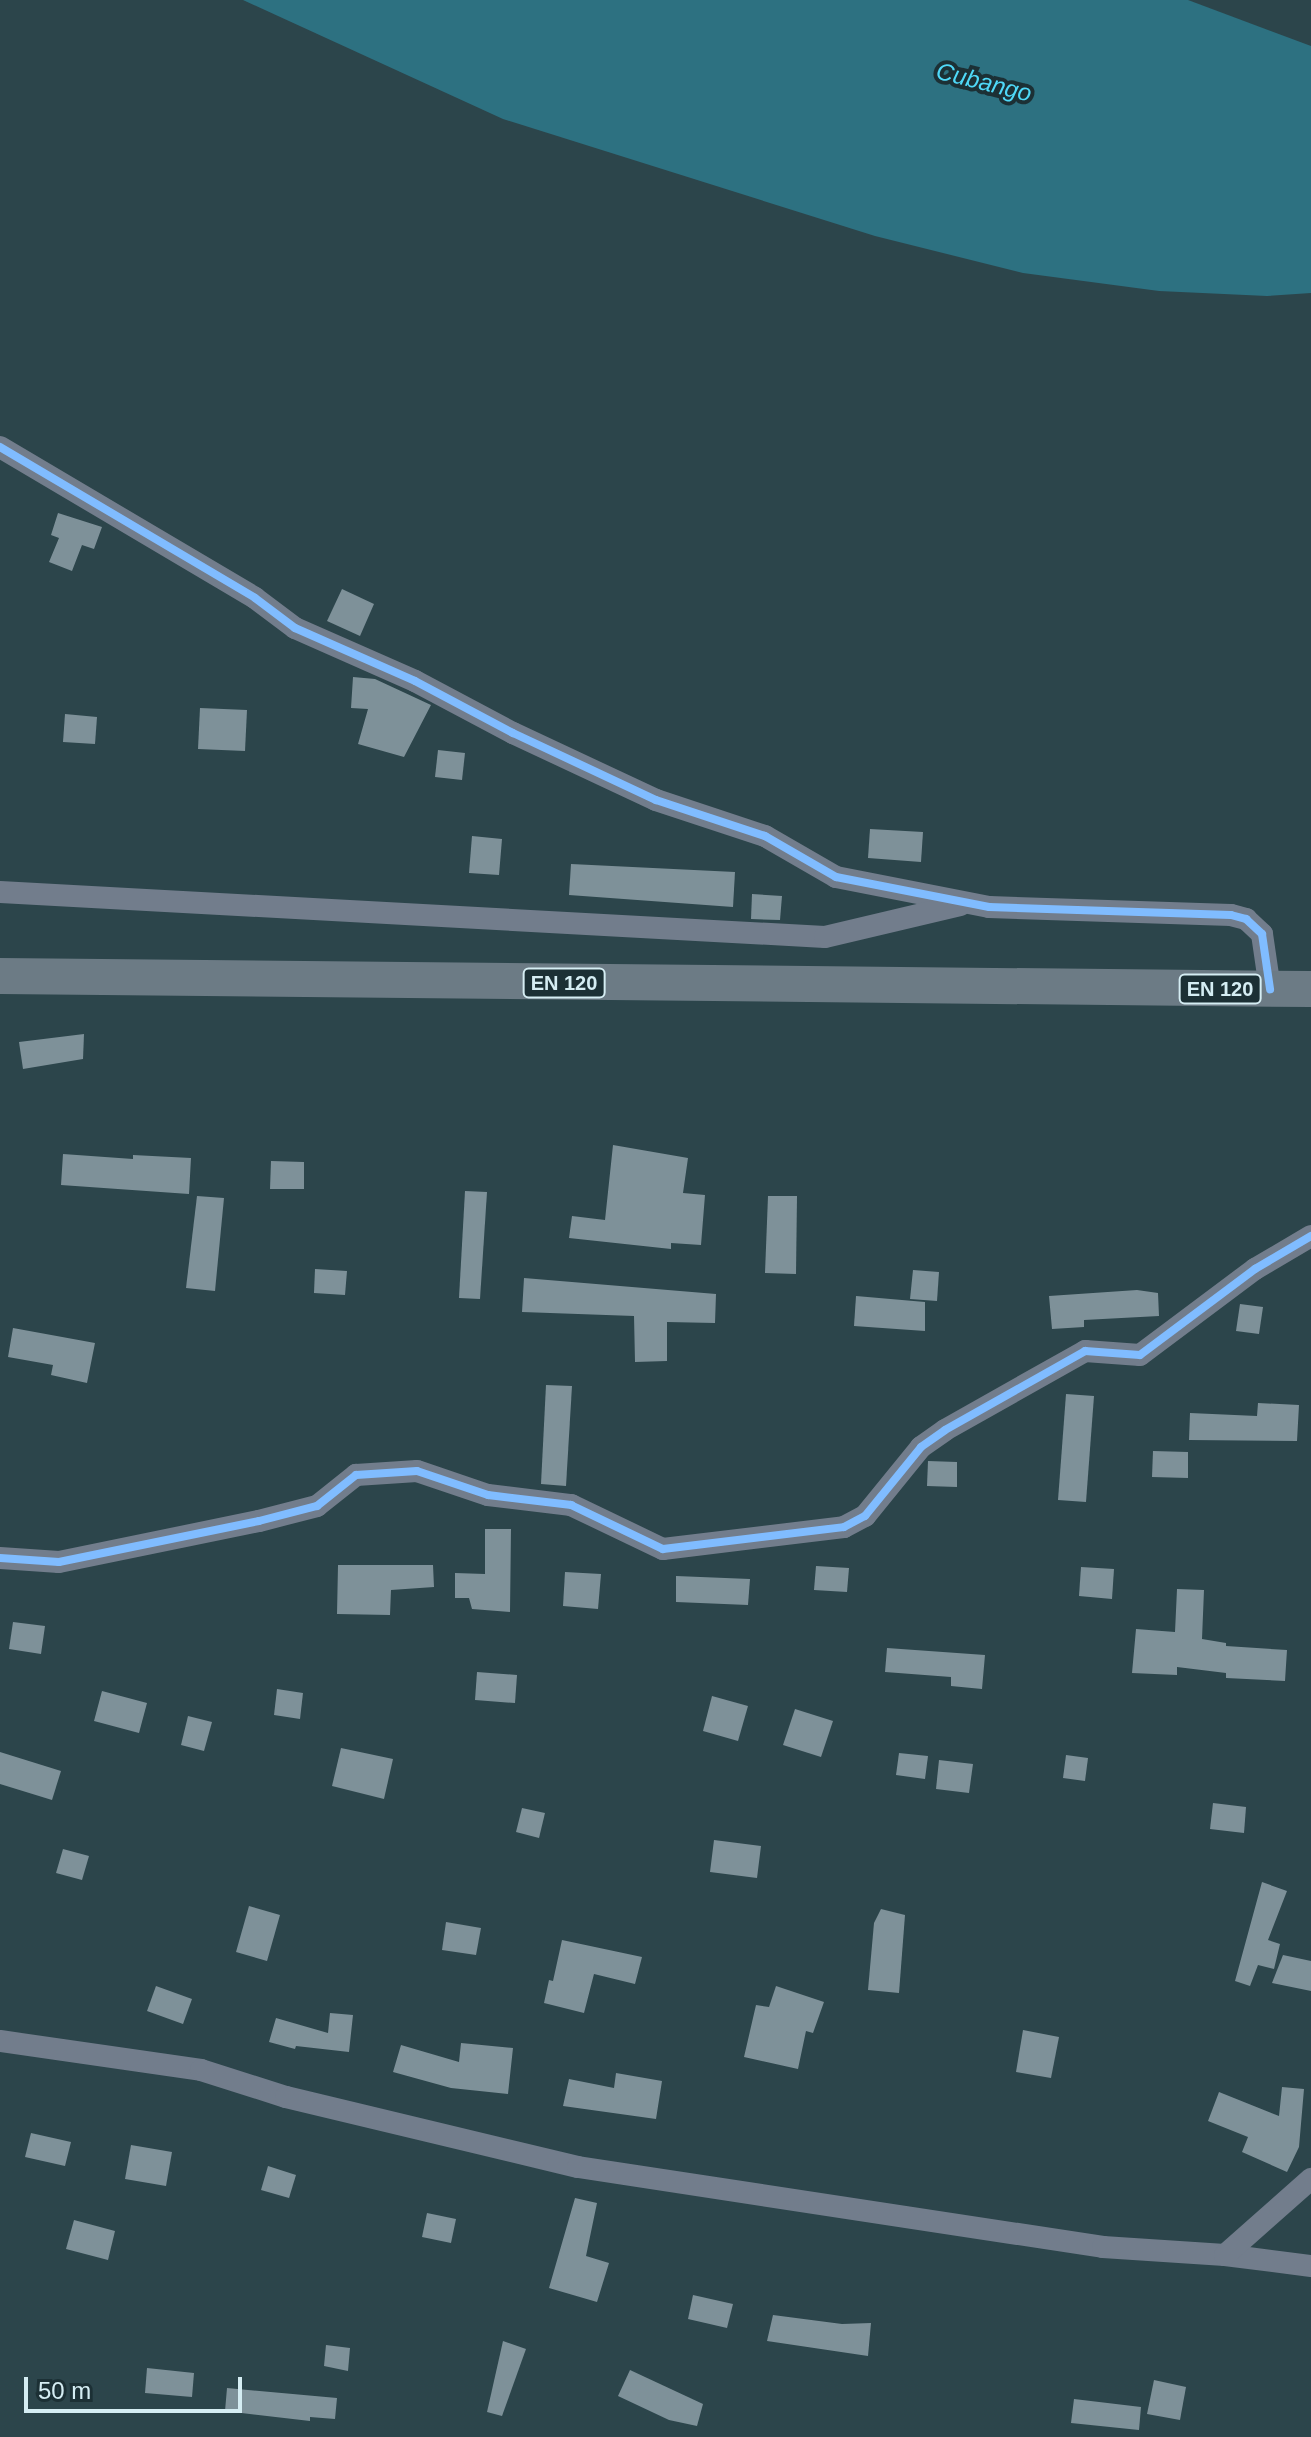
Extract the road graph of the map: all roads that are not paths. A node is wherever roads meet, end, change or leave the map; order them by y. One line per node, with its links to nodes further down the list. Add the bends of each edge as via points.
1 (0, 447): 3 (street, via 255,598 295,628 415,681 513,733 656,800 765,836 836,877)
2 (0, 892): 3 (street, via 825,937)
3 (965, 904): 5 (street, via 1246,919 1262,934)
4 (0, 976): 5 (main road, EN 120)
5 (1270, 989): 6 (main road, EN 120)
6 (1311, 989)
7 (1311, 1236): 8 (street, via 1255,1269 1140,1355 1085,1351 945,1430 921,1447 865,1516 844,1527 663,1549 571,1505 488,1495 417,1471 356,1475 317,1506 259,1521 59,1562)
8 (0, 1558)
9 (0, 2041): 11 (street, via 201,2070 286,2097 578,2167 1103,2247)
10 (1311, 2179): 11 (street)
11 (1225, 2255): 12 (street)
12 (1311, 2266)

